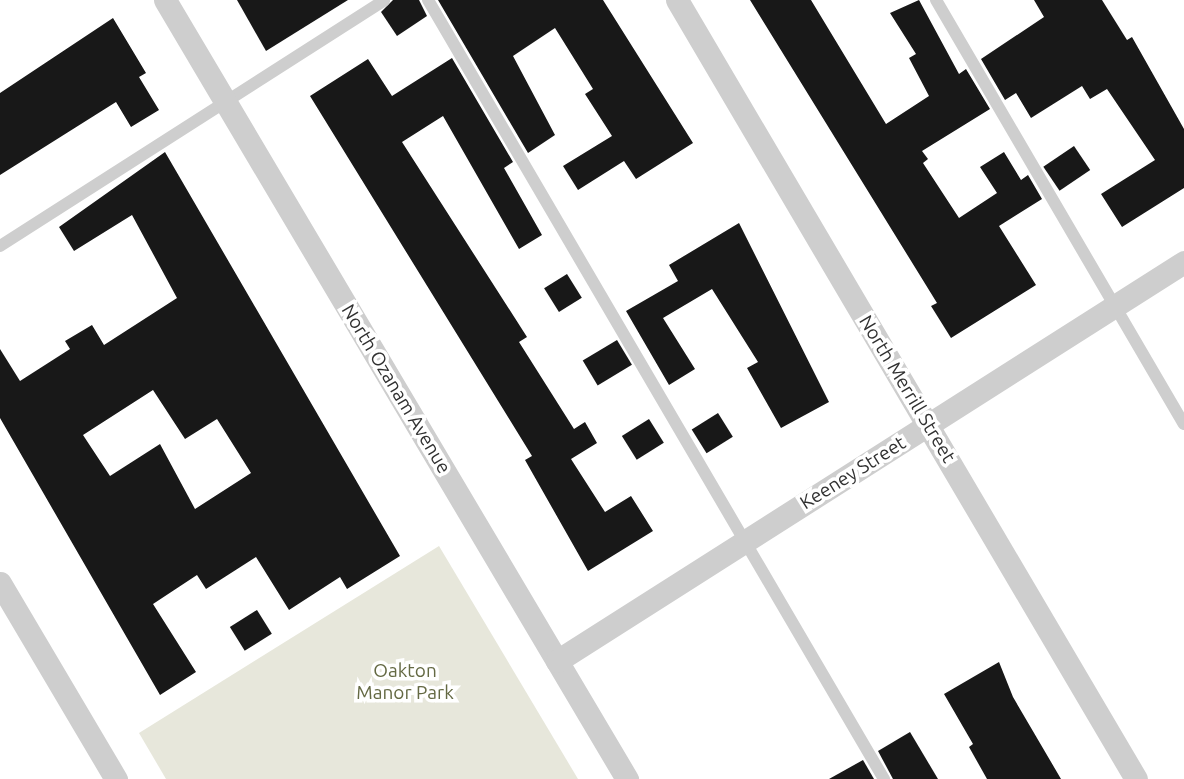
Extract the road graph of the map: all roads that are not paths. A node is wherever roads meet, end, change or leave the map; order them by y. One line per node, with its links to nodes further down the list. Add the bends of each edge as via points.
1 (165, 0): 6 (street, North Ozanam Avenue)
2 (384, 0): 6 (lane)
3 (428, 0): 12 (lane)
4 (677, 0): 11 (street, North Merrill Street)
5 (936, 0): 9 (lane)
6 (225, 102): 7 (lane); 14 (street, North Ozanam Avenue)
7 (0, 246)
8 (1184, 262): 9 (street, Keeney Street)
9 (1115, 306): 10 (lane); 11 (street, Keeney Street)
10 (1184, 424)
11 (929, 426): 12 (street, Keeney Street); 18 (street, North Merrill Street)
12 (745, 541): 14 (street, Keeney Street); 17 (lane)
13 (0, 583): 15 (street)
14 (557, 661): 16 (street, North Ozanam Avenue)
15 (116, 779)
16 (627, 779)
17 (884, 779)
18 (1136, 779)

